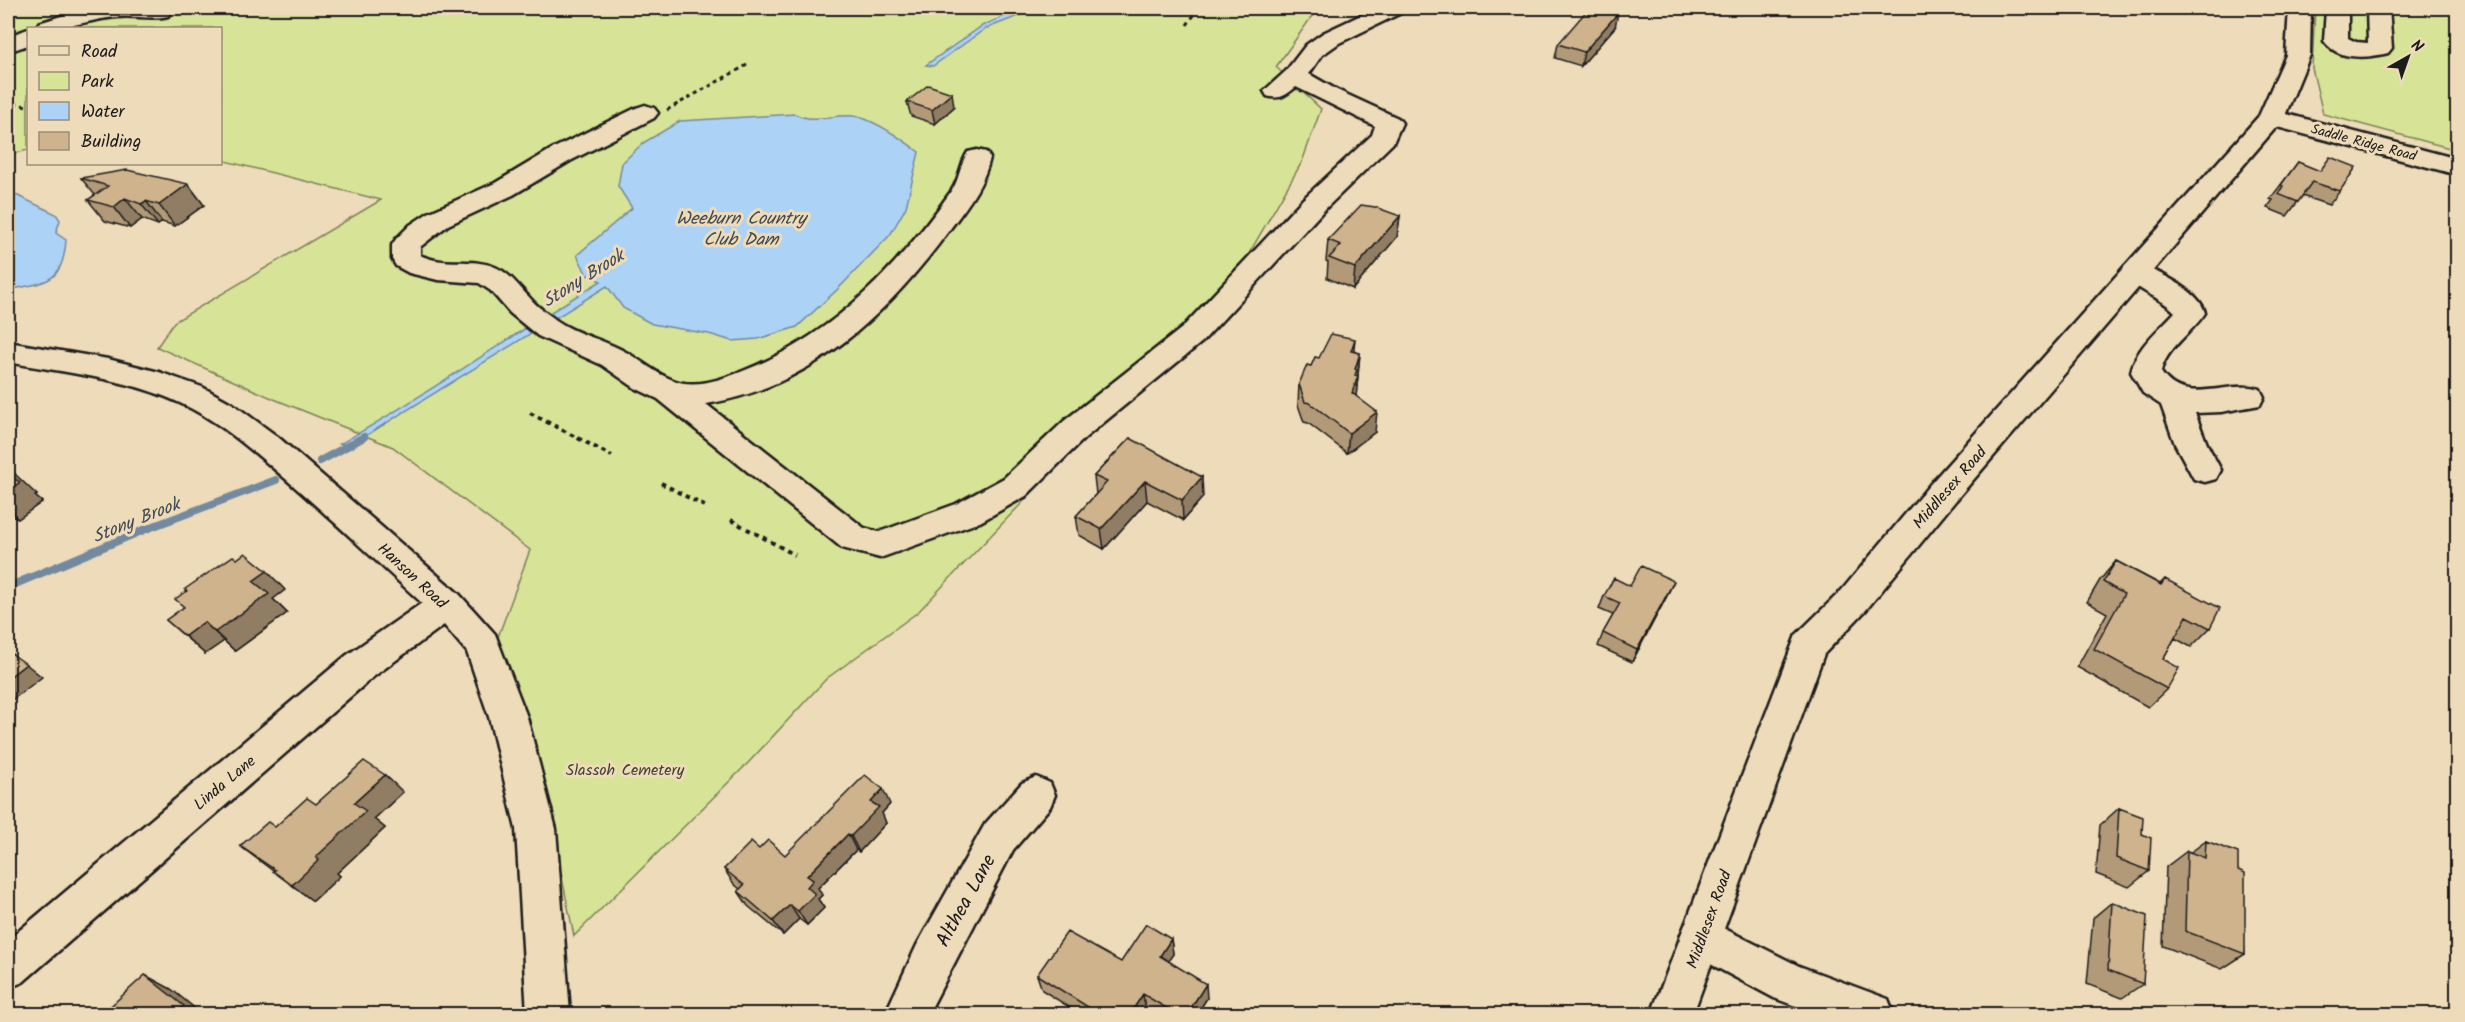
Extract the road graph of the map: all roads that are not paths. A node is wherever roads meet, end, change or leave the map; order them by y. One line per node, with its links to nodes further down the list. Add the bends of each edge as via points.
1 (1393, 8): 15 (main road, via 1331,38 1314,50 1285,83 1328,95 1389,123 1384,138 1313,205 1192,335 1075,429 1015,487 968,513 880,544 854,539)
2 (2300, 8): 10 (main road, Middlesex Road, via 2298,55)
3 (2337, 8): 4 (main road, via 2336,40 2369,51 2380,48)
4 (2378, 8)
5 (160, 11): 6 (main road, via 111,9)
6 (50, 27)
7 (27, 36): 8 (main road)
8 (8, 45)
9 (645, 113): 15 (main road, via 561,154 504,189 438,219 406,245 406,259 438,271 486,274 539,322 614,358)
10 (2271, 118): 12 (main road, Saddle Ridge Road); 13 (main road, Middlesex Road)
11 (977, 158): 15 (main road, via 971,180 897,280 832,339 777,370 728,388 693,396)
12 (2457, 167)
13 (2135, 273): 17 (main road, via 2189,307 2190,313 2148,362 2146,372 2155,387); 21 (main road, Middlesex Road, via 1854,600 1809,646)
14 (8, 352): 19 (main road, Hanson Road, via 159,383 222,412 291,465)
15 (669, 391)
16 (2249, 397): 17 (main road, via 2198,404)
17 (2174, 399): 18 (main road)
18 (2205, 470)
19 (447, 604): 22 (main road, Linda Lane, via 360,666); 23 (main road, Hanson Road, via 482,645 508,717 536,829)
20 (1036, 795): 24 (main road, Althea Lane, via 999,837)
21 (1701, 937): 25 (main road, Middlesex Road); 26 (main road, via 1790,983)
22 (8, 967)
23 (549, 1014)
24 (906, 1014)
25 (1672, 1014)
26 (1873, 1014)

